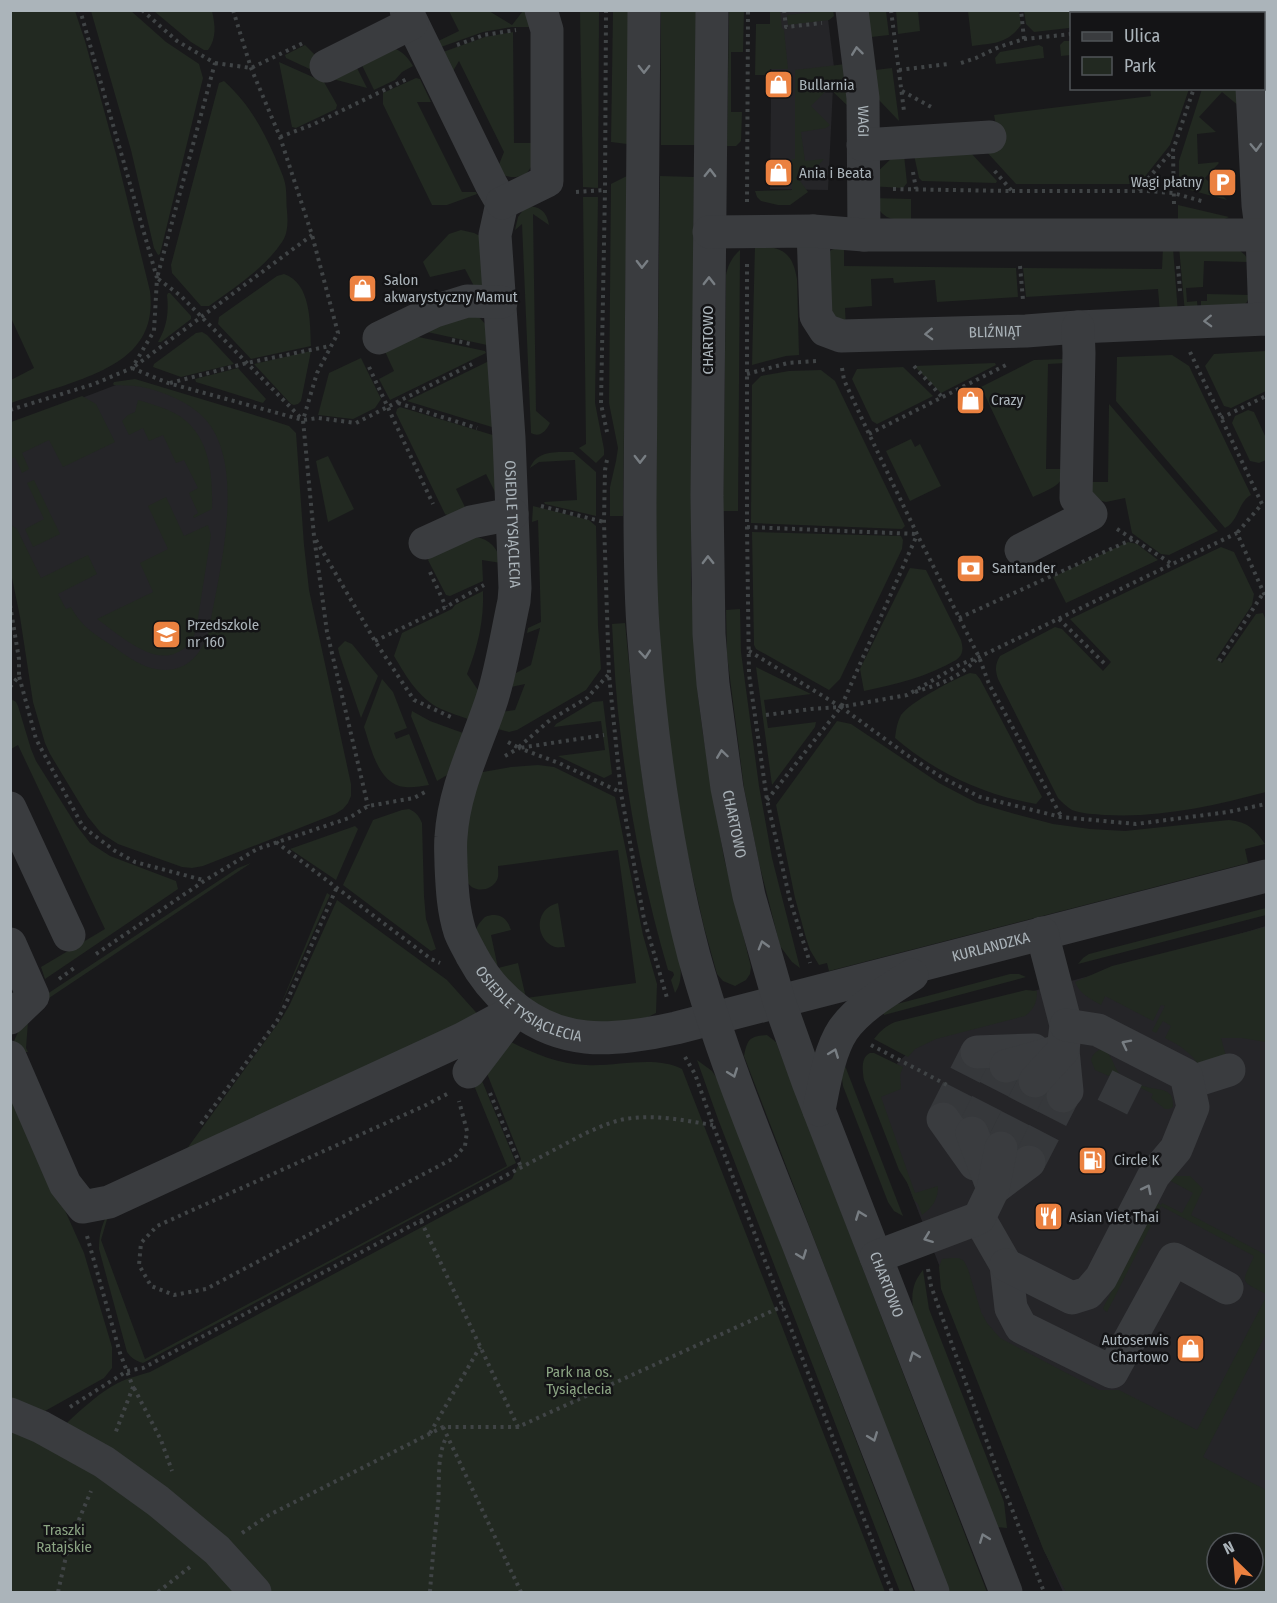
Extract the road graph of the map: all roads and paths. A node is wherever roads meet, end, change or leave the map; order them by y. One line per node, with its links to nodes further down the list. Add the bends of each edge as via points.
1 (80, 10): 44 (path)
2 (142, 10): 16 (path, via 177,41)
3 (233, 10): 20 (path)
4 (644, 10): 119 (street, one-way to 119, via 640,491 644,640 663,808)
5 (712, 10): 37 (street, CHARTOWO, one-way to 5)
6 (748, 10): 35 (path)
7 (784, 10): 10 (path, via 786,27)
8 (891, 10): 21 (path)
9 (1021, 10): 14 (path)
10 (853, 15): 27 (street, WAGI, one-way to 10, via 863,98)
11 (409, 17): 15 (street); 19 (street)
12 (544, 20): 15 (path, via 484,35); 34 (street, via 547,181)
13 (1070, 34): 14 (path)
14 (1024, 39): 17 (path)
15 (431, 61): 24 (path, via 314,124); 34 (street)
16 (214, 63): 20 (path); 44 (path)
17 (961, 63)
18 (948, 64): 21 (path)
19 (326, 66)
20 (251, 68): 24 (path)
21 (899, 70): 26 (path)
22 (1193, 90): 28 (path)
23 (1252, 90): 42 (street, one-way to 42, via 1258,205)
24 (280, 137): 38 (path)
25 (990, 137): 26 (street)
26 (909, 143): 27 (street); 29 (path)
27 (863, 145): 39 (street, WAGI)
28 (1173, 150): 30 (path); 32 (path)
29 (916, 189)
30 (1138, 190): 31 (path); 32 (path)
31 (1012, 191)
32 (1173, 193): 33 (path); 41 (path)
33 (1205, 202)
34 (502, 203): 45 (street, OSIEDLE TYSIĄCLECIA, via 495,235)
35 (747, 207)
36 (813, 231): 37 (street); 39 (street); 50 (street, BLIŹNIĄT, one-way to 36, via 841,336 825,330 816,316)
37 (709, 232): 116 (street, CHARTOWO, one-way to 37, via 736,837 713,684 707,507)
38 (312, 235): 46 (path); 52 (path, via 338,333)
39 (864, 235): 40 (street)
40 (1017, 235): 41 (street); 50 (path)
41 (1175, 235): 42 (street); 48 (path)
42 (1264, 235): 47 (street)
43 (747, 259): 71 (path)
44 (157, 278): 46 (path); 58 (path, via 154,331)
45 (501, 302): 51 (street, via 467,302 435,311); 53 (street, OSIEDLE TYSIĄCLECIA)
46 (201, 317): 56 (path); 58 (path)
47 (1266, 319): 48 (street, BLIŹNIĄT, one-way to 48)
48 (1182, 322): 49 (street, BLIŹNIĄT); 64 (path, via 1188,348)
49 (1078, 327): 50 (street, BLIŹNIĄT); 69 (street, via 1076,498)
50 (1026, 331)
51 (379, 338)
52 (330, 345): 56 (path); 65 (path, via 316,373)
53 (502, 350): 62 (path); 67 (street, OSIEDLE TYSIĄCLECIA)
54 (840, 360): 66 (path, via 844,380)
55 (1011, 362): 61 (path)
56 (247, 363): 59 (path); 65 (path)
57 (914, 365): 61 (path)
58 (132, 368): 59 (path); 63 (path)
59 (168, 383): 65 (path)
60 (1266, 396): 64 (path)
61 (942, 397): 66 (path)
62 (397, 403): 65 (path, via 356,423); 67 (path)
63 (10, 410)
64 (1221, 418): 72 (path, via 1262,504)
65 (303, 420): 74 (path)
66 (869, 434): 73 (path)
67 (509, 438): 68 (street, OSIEDLE TYSIĄCLECIA)
68 (511, 504): 70 (path, via 543,507); 76 (street); 79 (street, OSIEDLE TYSIĄCLECIA)
69 (1091, 514): 75 (path); 77 (street)
70 (604, 522)
71 (747, 527): 73 (path); 86 (path)
72 (1237, 533): 78 (path); 80 (path)
73 (917, 534): 83 (path); 94 (path)
74 (314, 536): 85 (path); 102 (path, via 327,632)
75 (1133, 538): 78 (path); 83 (path)
76 (425, 543)
77 (1021, 550)
78 (1173, 564): 84 (path)
79 (515, 588): 85 (path, via 484,585); 96 (street, OSIEDLE TYSIĄCLECIA, via 492,697)
80 (1264, 592): 81 (path); 88 (path)
81 (1266, 598)
82 (10, 605): 91 (path)
83 (959, 618): 87 (path)
84 (1059, 619): 87 (path); 89 (path)
85 (375, 640): 96 (path, via 414,700)
86 (749, 651): 94 (path); 101 (path)
87 (979, 657): 93 (path); 93 (path, via 948,681); 105 (path, via 989,684)
88 (1219, 661)
89 (1107, 666)
90 (609, 675): 98 (path, via 587,698 550,720)
91 (19, 676): 92 (path); 108 (path, via 36,739 83,827 135,862)
92 (10, 687)
93 (907, 695): 94 (path)
94 (841, 707): 95 (path); 101 (path); 105 (path, via 907,755 980,797)
95 (766, 715)
96 (480, 730): 98 (path); 99 (street, OSIEDLE TYSIĄCLECIA)
97 (604, 735): 98 (path)
98 (519, 748): 99 (path, via 492,764); 100 (path)
99 (464, 773): 102 (path, via 414,798); 118 (street, OSIEDLE TYSIĄCLECIA, via 450,839 453,900 461,934 478,966 493,989)
100 (621, 793)
101 (766, 800): 113 (path)
102 (368, 806): 106 (path, via 349,818)
103 (1265, 806): 105 (path, via 1136,824)
104 (10, 808): 112 (street)
105 (1061, 817)
106 (276, 842): 108 (path); 109 (path)
107 (1266, 876): 110 (street, KURLANDZKA)
108 (204, 881): 112 (path)
109 (337, 887): 115 (path, via 431,959); 135 (path, via 277,1021)
110 (1042, 933): 114 (street, KURLANDZKA); 120 (street)
111 (10, 944): 117 (street)
112 (80, 952): 117 (path)
113 (808, 957)
114 (938, 960): 116 (street, KURLANDZKA); 132 (street, one-way to 114, via 830,1062 843,1030 865,1007)
115 (449, 966)
116 (779, 1001): 119 (street, KURLANDZKA); 132 (street, CHARTOWO)
117 (22, 1007)
118 (516, 1010): 119 (street, OSIEDLE TYSIĄCLECIA, via 562,1033 586,1037 661,1031); 127 (street); 140 (street, via 462,1040 109,1202)
119 (712, 1018): 164 (street, one-way to 164)
120 (1065, 1037): 122 (street); 125 (street); 128 (street); 129 (street, one-way to 120, via 1186,1075 1098,1029); 131 (street, via 1067,1090)
121 (862, 1040): 130 (path)
122 (977, 1052)
123 (684, 1054): 134 (path)
124 (10, 1058): 140 (street, via 65,1184)
125 (1006, 1066)
126 (1229, 1070): 129 (street)
127 (465, 1081): 127 (path, via 465,1146 454,1158 206,1289 174,1295 151,1286 139,1265 141,1243 157,1226 424,1106); 138 (path)
128 (1035, 1081)
129 (1188, 1083): 145 (street, one-way to 129, via 1072,1298 1089,1293 1101,1278 1154,1176 1176,1149 1193,1107)
130 (947, 1085)
131 (1063, 1096)
132 (819, 1110): 144 (street, CHARTOWO, one-way to 132)
133 (943, 1119): 139 (street)
134 (713, 1125): 138 (path, via 661,1118 612,1122); 147 (path)
135 (196, 1132)
136 (972, 1133): 139 (street)
137 (1015, 1155): 139 (street)
138 (521, 1167): 142 (path)
139 (993, 1189): 141 (street)
140 (83, 1207): 149 (path, via 88,1244)
141 (979, 1218): 143 (street, one-way to 143); 145 (street)
142 (421, 1221): 148 (path); 149 (path, via 143,1368)
143 (922, 1241): 144 (street); 166 (path, via 931,1286)
144 (876, 1257): 165 (street, CHARTOWO, one-way to 144)
145 (1006, 1265): 146 (street, via 1011,1308 1021,1328 1112,1372 1174,1259)
146 (1227, 1288)
147 (783, 1306): 154 (path); 163 (path)
148 (480, 1347): 154 (path); 155 (path)
149 (127, 1371): 153 (path)
150 (133, 1387): 157 (path, via 161,1440)
151 (10, 1414): 153 (street)
152 (443, 1426): 154 (path); 155 (path); 156 (path)
153 (41, 1427): 158 (street, via 104,1462)
154 (518, 1427)
155 (430, 1434): 158 (path, via 269,1515)
156 (447, 1436): 161 (path, via 439,1470); 162 (path)
157 (172, 1472)
158 (217, 1550): 159 (path); 160 (street)
159 (158, 1593)
160 (255, 1593)
161 (430, 1593)
162 (521, 1593)
163 (892, 1593)
164 (933, 1593)
165 (1006, 1593)
166 (1044, 1593)

